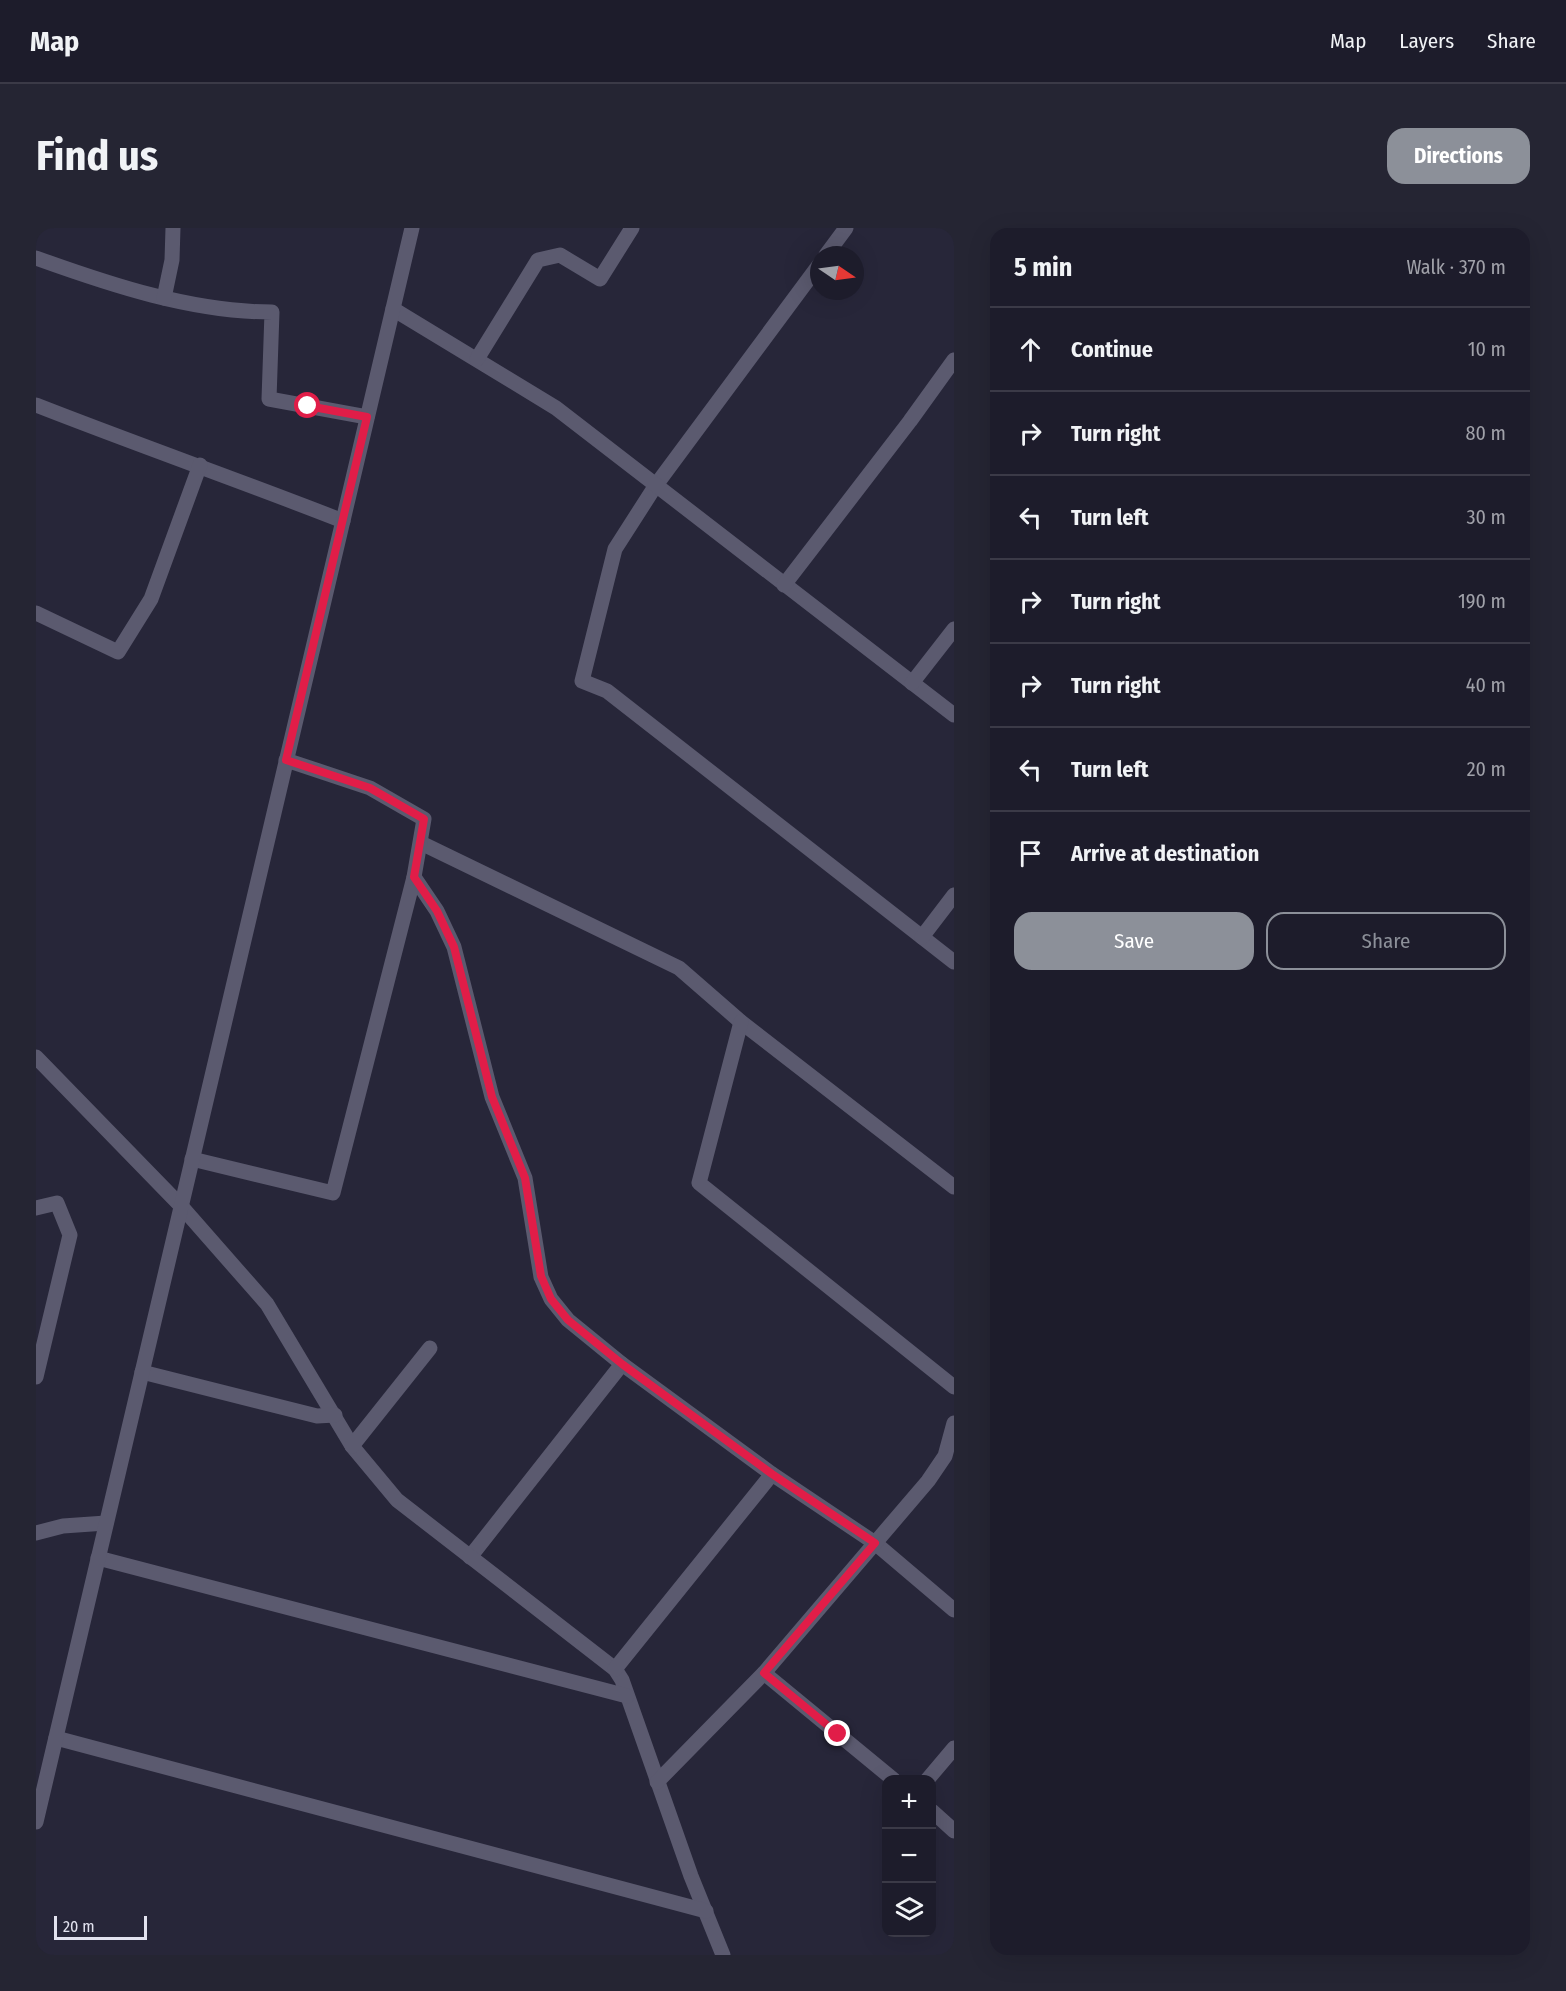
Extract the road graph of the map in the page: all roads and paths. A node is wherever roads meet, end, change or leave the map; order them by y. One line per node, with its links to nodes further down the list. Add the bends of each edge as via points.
1 (173, 228): 8 (street, via 172,260)
2 (412, 228): 9 (street)
3 (632, 228): 10 (street, via 600,279 560,255 538,260)
4 (846, 228): 5 (street)
5 (833, 246)
6 (36, 258): 8 (street)
7 (810, 277): 15 (street)
8 (164, 298): 13 (street, via 243,312 272,312 269,399)
9 (393, 309): 10 (street); 13 (street)
10 (477, 359): 15 (street, via 556,408)
11 (954, 360): 17 (street)
12 (36, 405): 14 (street)
13 (367, 417): 16 (street)
14 (200, 465): 16 (street); 18 (street, via 151,599 118,652)
15 (656, 485): 17 (street); 26 (street, via 615,549 582,681 607,691)
16 (343, 521): 22 (street)
17 (784, 585): 20 (street)
18 (36, 613)
19 (954, 629): 20 (street)
20 (912, 683): 21 (street)
21 (954, 715)
22 (286, 760): 23 (street, via 370,788 424,819); 30 (street)
23 (421, 843): 24 (street); 28 (street, via 679,968)
24 (414, 877): 30 (street, via 333,1193); 35 (street, via 437,911 454,947 492,1097 525,1178 541,1276 551,1299 568,1320)
25 (954, 896): 26 (street)
26 (922, 937): 27 (street)
27 (954, 962)
28 (741, 1022): 31 (street); 38 (street, via 699,1183)
29 (36, 1057): 32 (street)
30 (192, 1159): 32 (street)
31 (954, 1187)
32 (181, 1206): 36 (street); 39 (street, via 267,1304)
33 (36, 1208): 37 (street, via 57,1203 70,1235)
34 (430, 1348): 41 (street)
35 (622, 1364): 42 (street); 47 (street)
36 (142, 1372): 39 (street, via 317,1416); 43 (street)
37 (36, 1377)
38 (954, 1387)
39 (335, 1415): 41 (street)
40 (954, 1423): 45 (street, via 945,1456)
41 (352, 1446): 47 (street, via 397,1500)
42 (772, 1474): 45 (street); 49 (street)
43 (106, 1523): 44 (street, via 63,1526); 46 (street)
44 (36, 1533)
45 (875, 1543): 48 (street); 50 (street)
46 (98, 1557): 51 (street); 52 (street)
47 (470, 1557): 49 (street)
48 (954, 1610)
49 (615, 1669): 51 (street)
50 (764, 1673): 54 (street); 56 (street)
51 (627, 1696): 56 (street)
52 (56, 1738): 58 (street); 60 (street)
53 (954, 1748): 55 (street)
54 (889, 1775)
55 (930, 1775)
56 (657, 1782): 60 (street)
57 (936, 1814): 59 (street)
58 (36, 1822)
59 (954, 1830)
60 (706, 1911): 61 (street)
61 (723, 1955)

